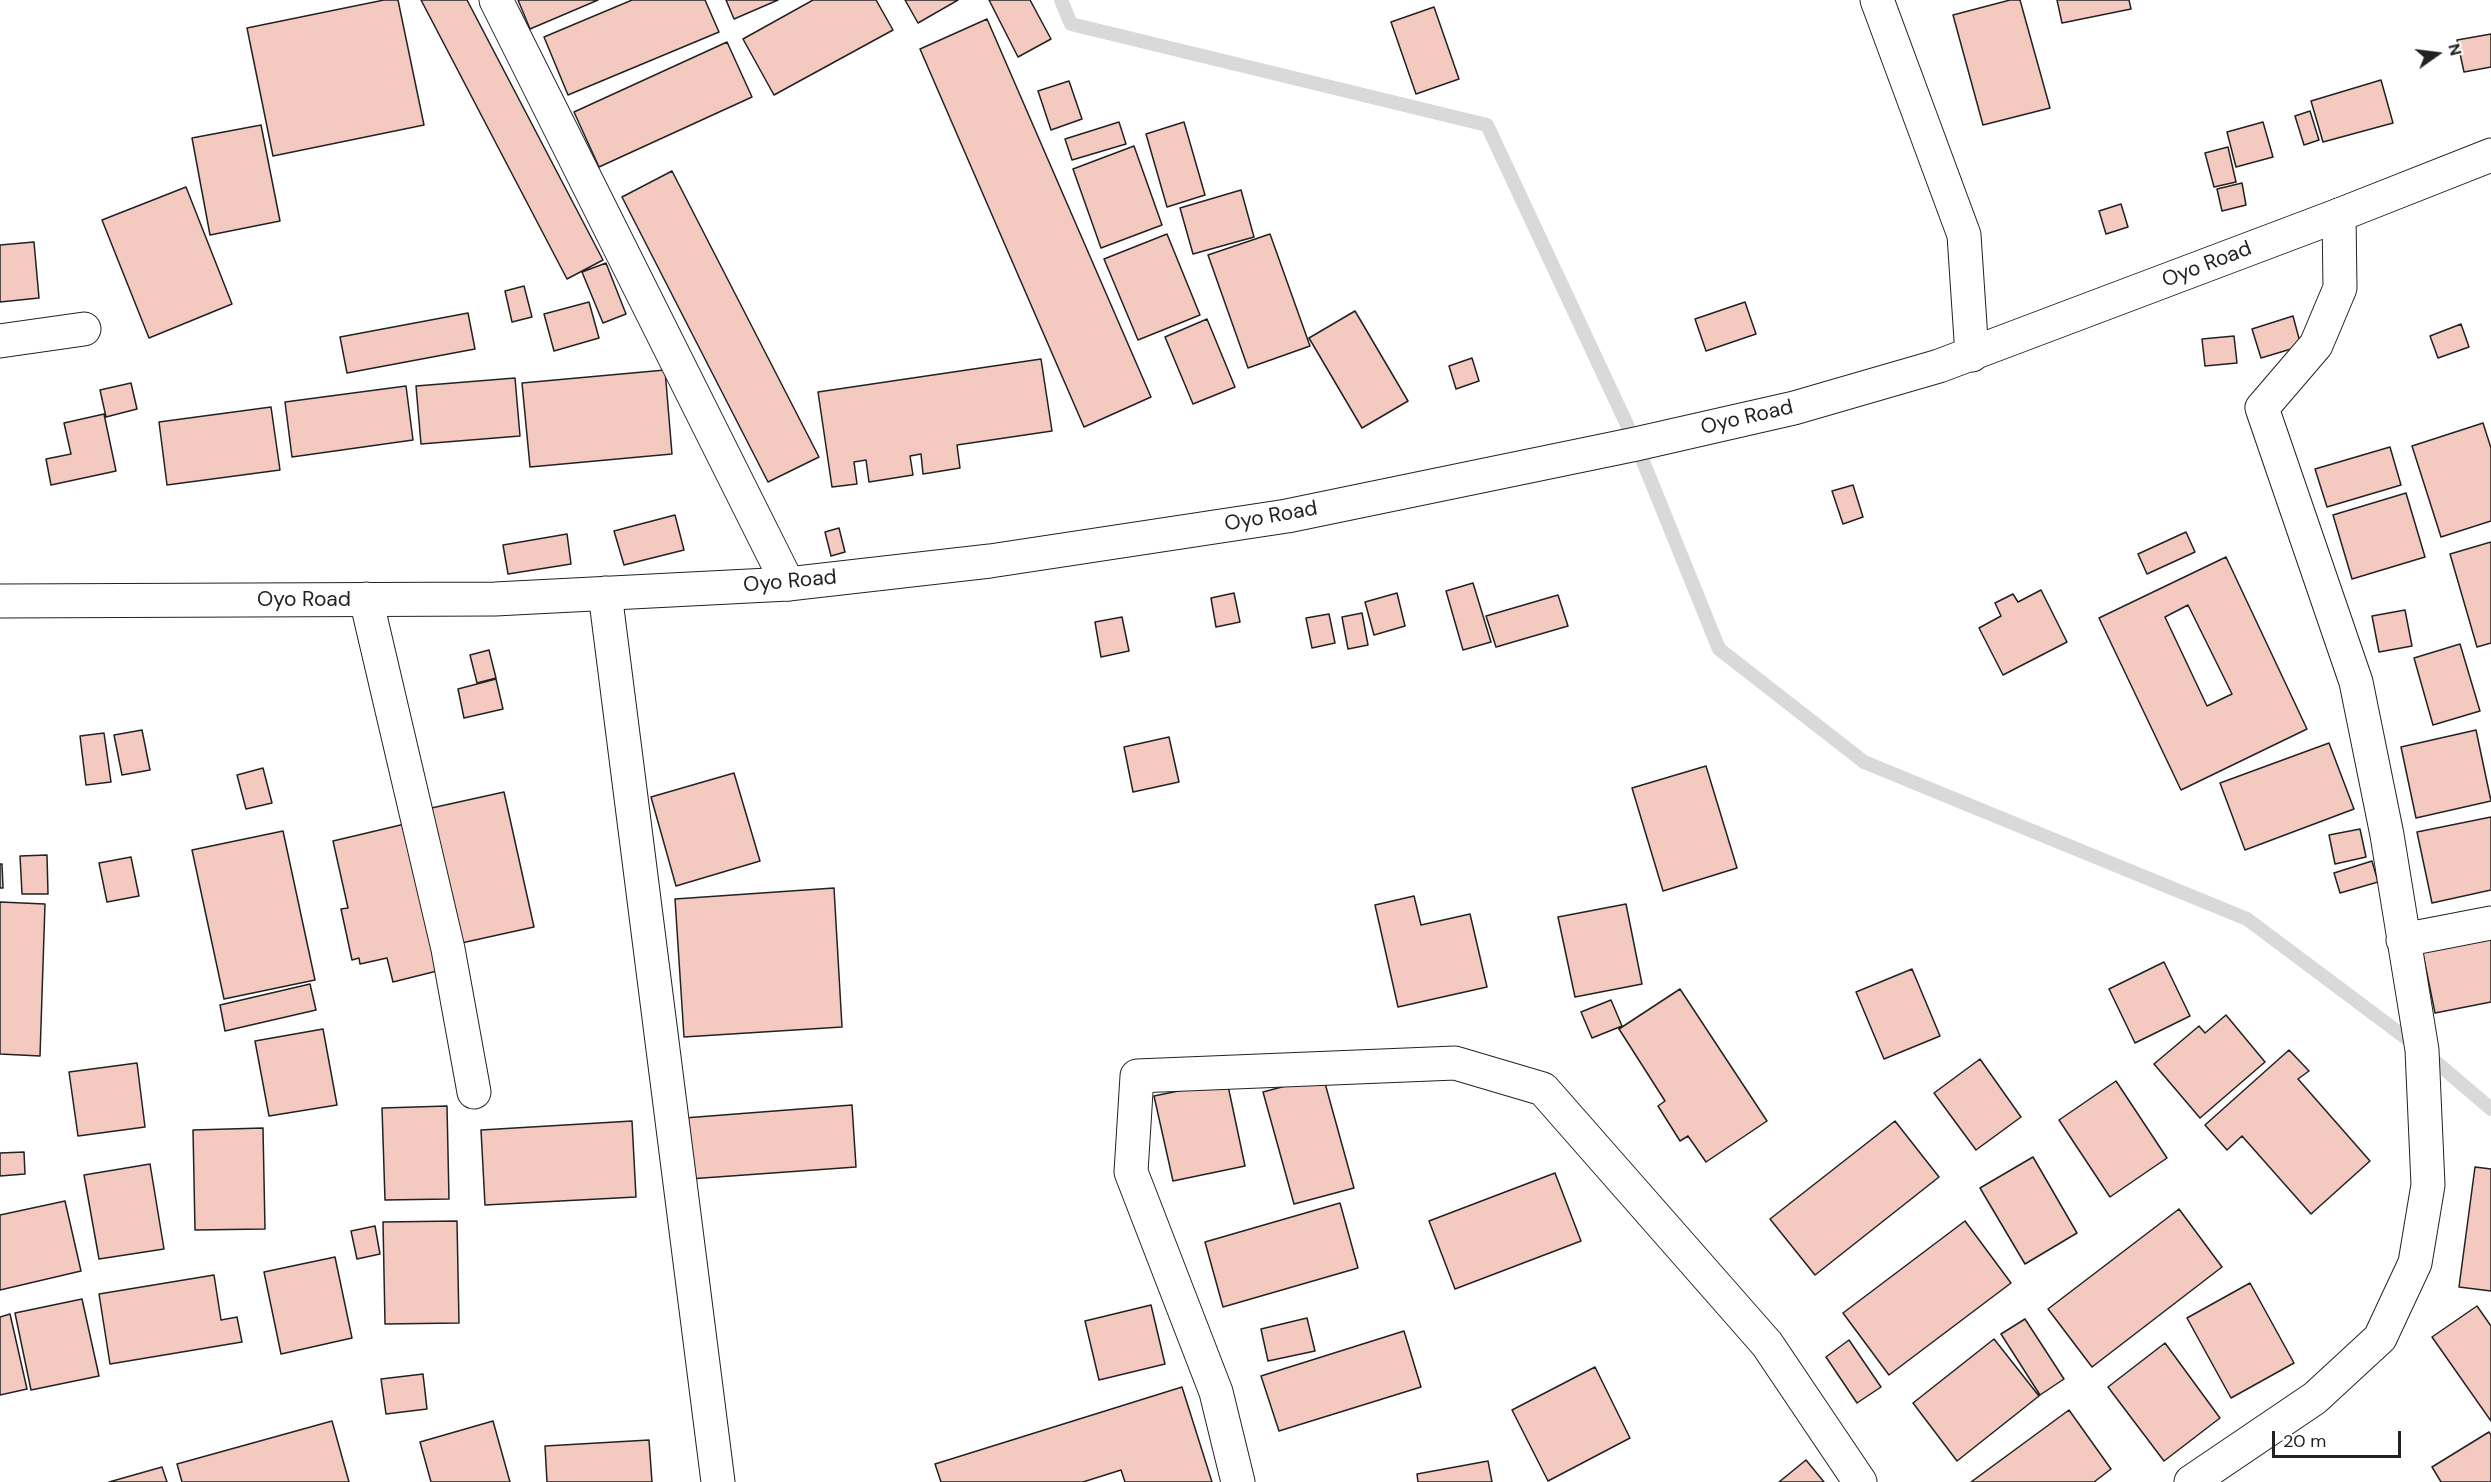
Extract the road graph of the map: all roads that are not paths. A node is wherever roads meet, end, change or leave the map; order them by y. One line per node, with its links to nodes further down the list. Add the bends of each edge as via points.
1 (496, 0): 8 (main road)
2 (1877, 0): 7 (main road, via 1964,235)
3 (2491, 155): 4 (main road, Oyo Road)
4 (2339, 215): 7 (main road, Oyo Road); 13 (main road, via 2340,288 2316,345 2262,408 2356,682 2387,835)
5 (84, 329): 6 (main road)
6 (0, 341)
7 (1972, 355): 8 (main road, Oyo Road, via 1794,408 1287,516 990,561)
8 (789, 584): 9 (main road, Oyo Road)
9 (605, 594): 10 (main road, Oyo Road); 15 (main road)
10 (366, 600): 11 (main road, Oyo Road); 14 (main road, via 448,949)
11 (0, 601)
12 (2491, 923): 13 (main road)
13 (2403, 940): 18 (main road, via 2422,1050 2428,1185 2415,1263 2380,1338 2315,1398)
14 (474, 1092)
15 (718, 1482)
16 (1238, 1482): 17 (main road, via 1216,1392 1131,1172 1137,1076 1455,1064 1543,1089 1767,1344)
17 (1860, 1482)
18 (2191, 1482)

